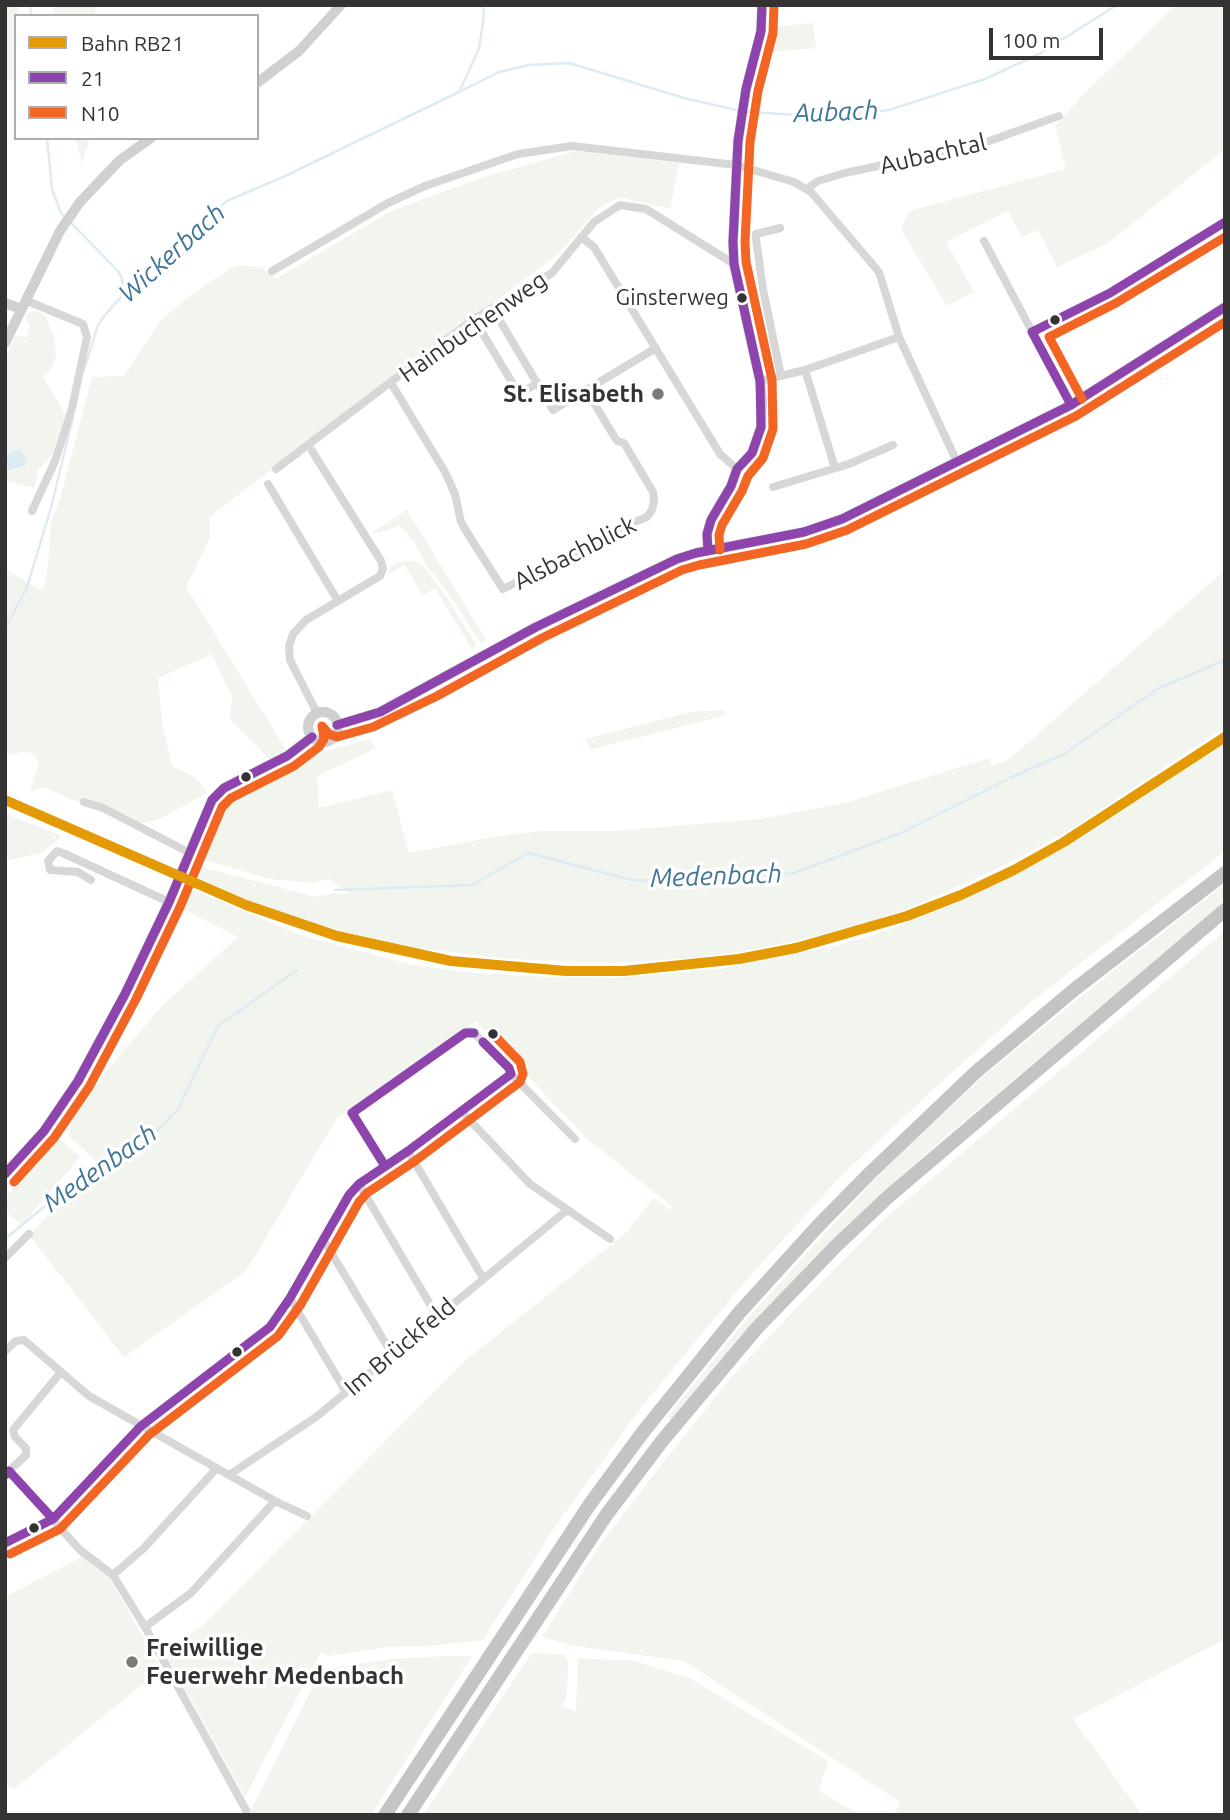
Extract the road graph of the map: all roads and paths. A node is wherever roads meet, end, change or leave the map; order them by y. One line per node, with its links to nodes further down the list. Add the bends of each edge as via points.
1 (341, 5): 3 (main road, via 299,51)
2 (762, 5): 6 (main road)
3 (259, 81)
4 (1059, 116): 7 (street, Aubachtal, via 978,145 845,173)
5 (148, 140): 15 (main road, via 105,174 67,221)
6 (736, 165): 7 (street); 12 (main road); 13 (street, via 572,146 518,154 388,203)
7 (807, 189): 21 (street, via 879,272)
8 (1225, 222): 20 (street, via 1110,293)
9 (780, 228): 25 (street, via 756,234)
10 (581, 237): 12 (street, Hainbuchenweg, via 605,213 620,205 632,206 646,209); 17 (street, Hainbuchenweg, via 552,273); 23 (street, via 594,247)
11 (984, 241): 20 (street)
12 (734, 264): 26 (main road)
13 (272, 271)
14 (5, 303): 15 (main road)
15 (23, 305): 19 (main road); 39 (street, via 83,324 87,337 72,408)
16 (1225, 307): 30 (main road)
17 (493, 309): 18 (street, Hainbuchenweg); 28 (street)
18 (474, 319): 27 (street, Hainbuchenweg); 28 (street, via 519,394)
19 (10, 321): 22 (main road)
20 (1032, 332): 30 (street)
21 (899, 337): 24 (street); 33 (street)
22 (5, 343)
23 (656, 348): 29 (street); 36 (street, via 719,452)
24 (805, 369): 25 (street); 34 (street)
25 (780, 376): 26 (street)
26 (760, 381): 36 (main road, via 763,411 758,441)
27 (391, 383): 29 (street, Alsbachblick, via 444,472 461,522 503,589 647,517 652,510 653,492); 35 (street, Hainbuchenweg)
28 (538, 383): 29 (street, via 553,410)
29 (586, 390)
30 (1071, 405): 33 (main road)
31 (893, 445): 34 (street)
32 (312, 450): 41 (street, via 382,565 380,576)
33 (957, 462): 40 (main road, via 842,519 804,532)
34 (835, 468): 38 (street)
35 (276, 469)
36 (737, 469): 40 (main road, via 711,520)
37 (268, 484): 41 (street)
38 (773, 487)
39 (32, 511)
40 (708, 551): 43 (main road, via 677,559 536,627 380,712)
41 (338, 601): 42 (street, via 300,625 289,646 292,666)
42 (317, 713): 43 (main road, via 330,714); 44 (main road, via 308,724)
43 (337, 725): 44 (main road, via 329,740)
44 (312, 737): 46 (main road, via 217,793)
45 (84, 802): 46 (street)
46 (190, 853): 49 (main road)
47 (1225, 873): 81 (highway, via 977,1071 817,1227 739,1313 590,1504)
48 (91, 880): 49 (street, via 78,873 51,873 48,860 57,852 65,854)
49 (169, 902): 56 (main road, via 78,1081 44,1131)
50 (1225, 910): 82 (highway, via 844,1238 718,1373 607,1514)
51 (511, 1074): 52 (street); 53 (street); 55 (street, via 469,1031 370,1100 352,1114)
52 (462, 1112): 54 (street); 58 (street, via 530,1184)
53 (575, 1139)
54 (408, 1151): 55 (street); 63 (street)
55 (385, 1166): 57 (street)
56 (5, 1174)
57 (359, 1184): 60 (street); 65 (street)
58 (566, 1211): 61 (street); 63 (street, Im Brückfeld)
59 (29, 1234): 62 (street)
60 (323, 1239): 64 (street); 67 (street)
61 (610, 1239)
62 (5, 1258)
63 (483, 1278): 65 (street, Im Brückfeld)
64 (290, 1298): 69 (street); 70 (street, via 270,1327)
65 (437, 1316): 67 (street, Im Brückfeld)
66 (5, 1351): 68 (street, via 16,1340 24,1340)
67 (392, 1354): 69 (street, Im Brückfeld)
68 (61, 1373): 70 (street); 72 (street, via 13,1430 26,1455)
69 (346, 1392): 73 (street, Im Brückfeld)
70 (141, 1426): 71 (street); 76 (street)
71 (217, 1468): 73 (street); 78 (street)
72 (7, 1473): 76 (street)
73 (229, 1475): 74 (street)
74 (275, 1501): 75 (street); 79 (street, via 191,1593)
75 (307, 1516)
76 (53, 1518): 77 (street); 78 (street, via 80,1549)
77 (5, 1543)
78 (113, 1575): 79 (street)
79 (145, 1627): 80 (street)
80 (246, 1810)
81 (385, 1815)
82 (408, 1815)

